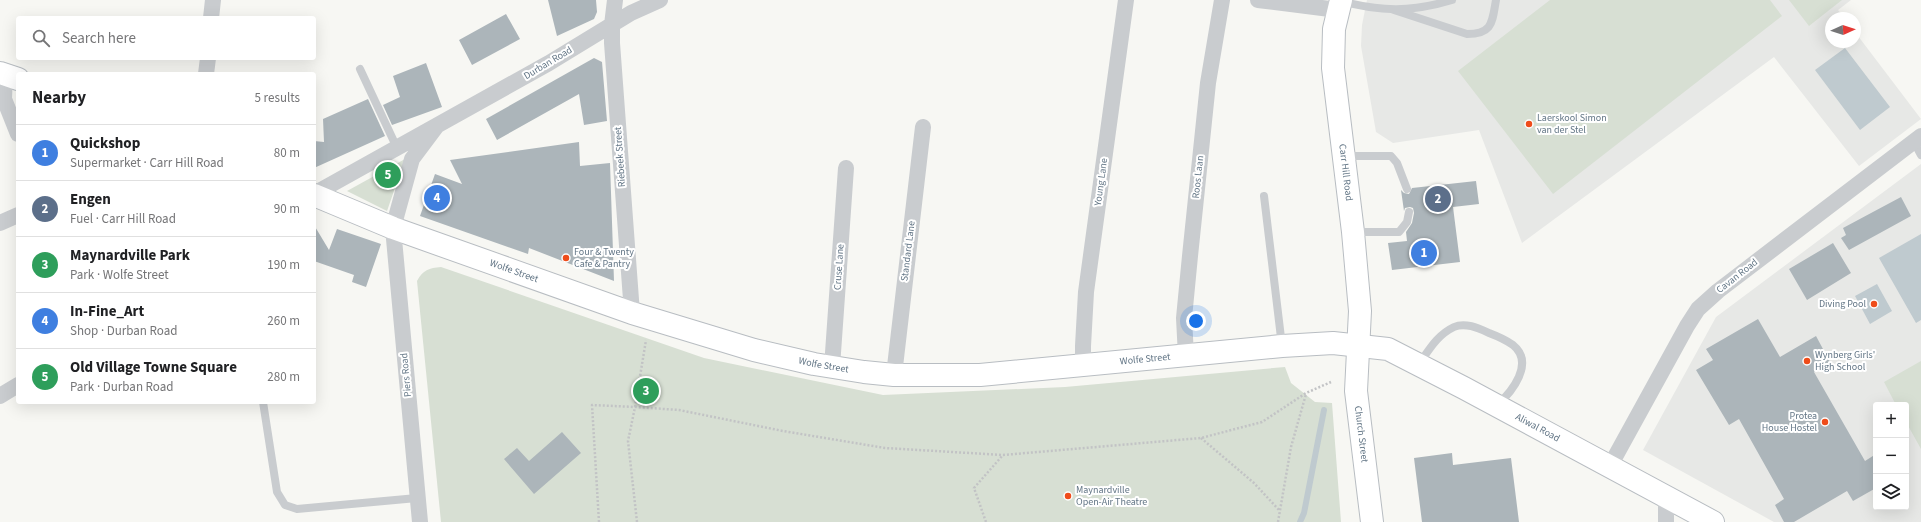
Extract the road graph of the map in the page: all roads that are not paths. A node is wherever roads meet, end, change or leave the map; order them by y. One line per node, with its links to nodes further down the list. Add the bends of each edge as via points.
1 (213, 0): 11 (street)
2 (614, 0): 12 (street, Riebeek Street)
3 (660, 0): 12 (street, Durban Road)
4 (1126, 0): 39 (street, Young Lane, via 1086,292)
5 (1222, 0): 37 (street, Roos Laan, via 1208,83 1190,256 1184,318)
6 (1258, 0): 9 (street)
7 (1452, 0): 10 (lane, via 1420,8)
8 (1496, 0): 10 (lane, via 1491,23 1486,31 1478,34 1467,34)
9 (1340, 4): 10 (lane); 22 (street, Carr Hill Road, via 1332,49)
10 (1394, 10)
11 (211, 16)
12 (612, 25): 17 (street, Durban Road); 34 (street, Riebeek Street)
13 (208, 60): 15 (street)
14 (360, 69): 21 (lane)
15 (206, 72)
16 (8, 75): 19 (street, via 4,99)
17 (436, 127): 21 (street, Durban Road); 23 (street, Durban Road)
18 (923, 127): 41 (street, Standard Lane)
19 (16, 129)
20 (1919, 144): 46 (street, Cavan Road, via 1718,291 1698,309)
21 (397, 148): 23 (street, via 406,148); 26 (street, Durban Road)
22 (1344, 156): 25 (lane, via 1391,156 1397,163); 33 (street, Carr Hill Road)
23 (412, 159): 32 (street, Durban Road)
24 (846, 168): 40 (street, Cruse Lane)
25 (1407, 189)
26 (316, 193)
27 (316, 195): 32 (street, Wolfe Street)
28 (1264, 196): 35 (lane)
29 (1410, 212): 33 (lane, via 1407,222 1398,232)
30 (16, 216): 31 (street)
31 (0, 223)
32 (393, 228): 34 (street, Wolfe Street); 47 (street, Piers Road)
33 (1354, 232): 36 (street, Carr Hill Road, via 1360,310)
34 (632, 313): 40 (street, Wolfe Street, via 754,350)
35 (1282, 346): 36 (street, Wolfe Street, via 1333,343); 37 (street, Wolfe Street)
36 (1358, 346): 38 (street, Aliwal Road, via 1388,349); 50 (street, Church Street, via 1356,391)
37 (1186, 356): 39 (street, Wolfe Street)
38 (1419, 364): 45 (street, Aliwal Road); 45 (lane, via 1437,338 1456,326 1476,327 1498,337 1513,346 1522,360 1515,385)
39 (1083, 365): 41 (street, Wolfe Street, via 980,375)
40 (832, 367): 41 (street, Wolfe Street)
41 (894, 375)
42 (16, 386): 43 (street)
43 (0, 396)
44 (263, 404): 47 (lane, via 278,492 285,505 297,509)
45 (1497, 406): 46 (street, Aliwal Road)
46 (1610, 466): 48 (street, Aliwal Road)
47 (417, 498): 49 (street, Piers Road)
48 (1669, 498): 51 (street, via 1666,505); 52 (street, Aliwal Road)
49 (420, 522)
50 (1372, 522)
51 (1666, 522)
52 (1713, 522)

